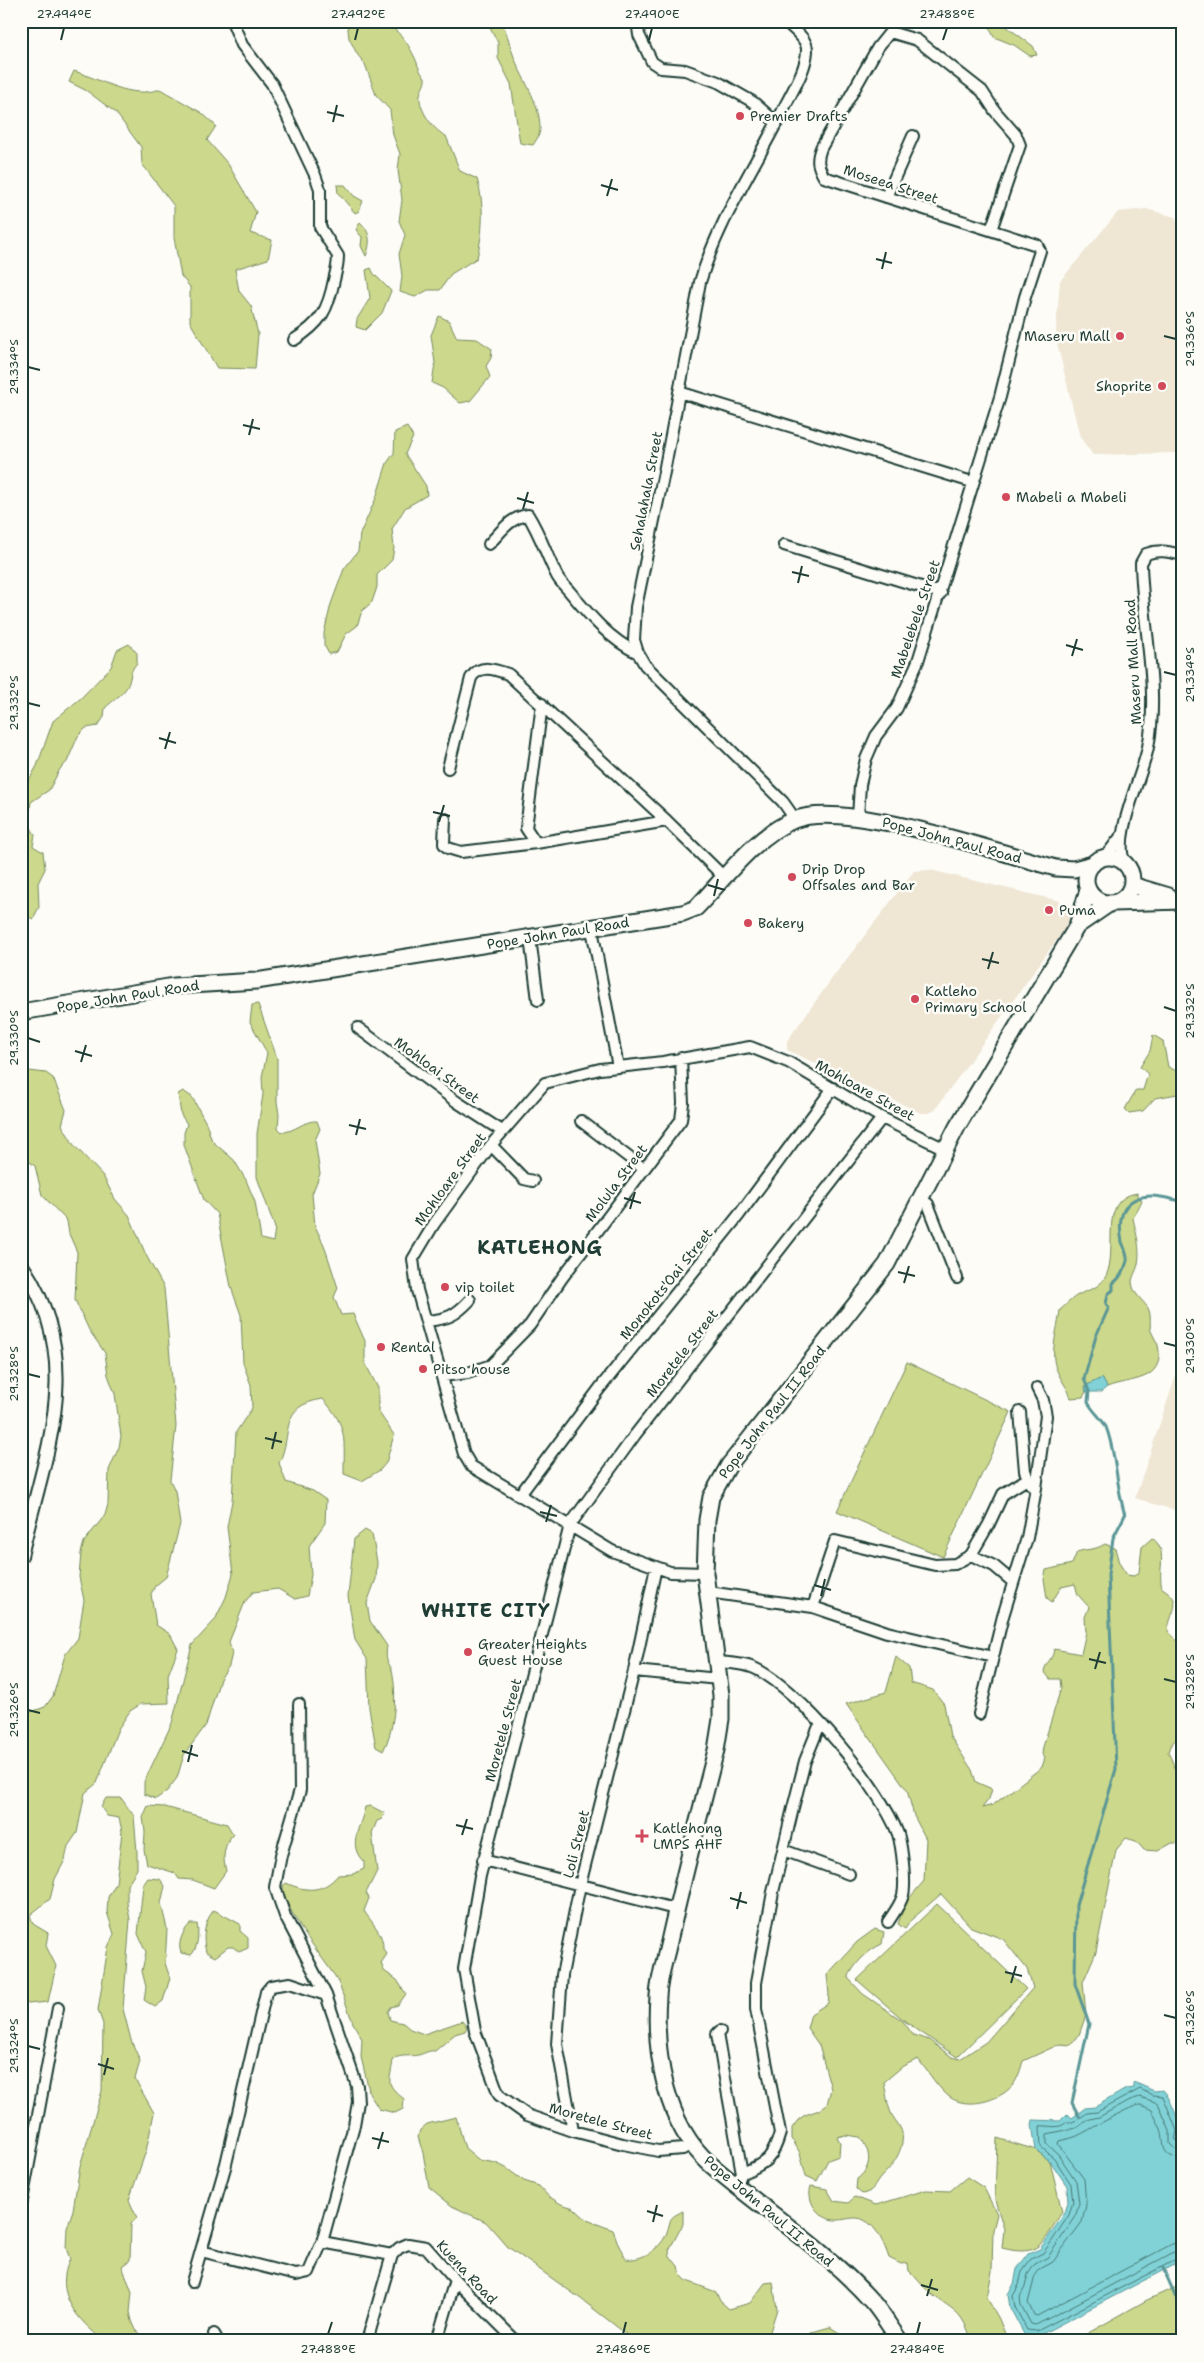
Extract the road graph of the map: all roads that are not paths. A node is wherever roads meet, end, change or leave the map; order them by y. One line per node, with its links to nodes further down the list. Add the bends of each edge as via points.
1 (232, 21): 8 (street, via 246,50 272,84 315,176 320,189 320,227 338,256 324,314)
2 (638, 21): 4 (street, via 639,36 652,62 661,68 685,70 718,82 753,102)
3 (785, 21): 4 (street, Sehalahala Street, via 808,49 804,66)
4 (777, 123): 9 (street, Sehalahala Street, via 725,215 708,256)
5 (913, 136): 6 (street)
6 (886, 197): 7 (street, Moseea Street); 7 (street, Moseea Street, via 824,177 817,166 817,157 863,73 890,32 917,40 962,73 982,90 1016,135 1020,145)
7 (992, 230): 10 (street, Mabelebele Street, via 1037,245 1040,251 1000,397)
8 (294, 340)
9 (679, 392): 10 (street); 15 (street, Sehalahala Street, via 636,607 633,630)
10 (972, 482): 14 (street, Mabelebele Street)
11 (490, 544): 15 (street, via 510,522 528,515 556,576 607,632 620,644)
12 (784, 545): 14 (street)
13 (1183, 555): 22 (street, Maseru Mall Road, via 1155,551 1146,554 1141,563 1152,717 1148,747)
14 (941, 593): 18 (street, Mabelebele Street, via 897,708 876,736 866,759)
15 (638, 653): 20 (street, Sehalahala Street, via 652,672 782,802)
16 (542, 704): 17 (street, via 508,674 482,669 475,672); 21 (street); 23 (street, via 526,828)
17 (448, 768)
18 (858, 817): 20 (main road, Pope John Paul Road, via 830,814); 26 (main road, Pope John Paul Road)
19 (445, 819): 23 (street, via 444,844 461,852)
20 (795, 819): 27 (main road, Pope John Paul Road, via 761,840)
21 (666, 821): 23 (street); 27 (street)
22 (1122, 834): 24 (street, Maseru Mall Road, via 1109,852); 25 (street, Maseru Mall Road, via 1121,850)
23 (536, 843)
24 (1096, 862): 25 (main road, via 1114,858); 26 (main road, Pope John Paul Road, via 1074,870); 29 (main road, via 1086,878)
25 (1126, 865): 28 (main road)
26 (1056, 868): 29 (main road, Pope John Paul Road)
27 (725, 878): 33 (main road, Pope John Paul Road, via 696,908 660,918)
28 (1132, 885): 30 (main road); 31 (main road, via 1126,896)
29 (1088, 889): 31 (main road, via 1097,900); 32 (main road)
30 (1183, 900): 31 (main road)
31 (1111, 903): 32 (main road)
32 (1077, 926): 45 (main road, Pope John Paul II Road)
33 (592, 929): 34 (main road, Pope John Paul Road); 39 (street)
34 (530, 938): 35 (street); 36 (main road, Pope John Paul Road, via 256,981 174,986)
35 (538, 1000)
36 (21, 1012)
37 (358, 1028): 43 (street, Mohloai Street, via 457,1102)
38 (681, 1058): 39 (street, Mohloare Street); 40 (street, Mohloare Street, via 750,1047 788,1062); 46 (street, Molula Street, via 681,1120)
39 (618, 1067): 43 (street, Mohloare Street, via 545,1083)
40 (833, 1088): 41 (street, Mohloare Street); 58 (street, Monokots'Oai Street, via 739,1215 600,1388)
41 (882, 1118): 45 (street, Mohloare Street); 59 (street, Moretele Street, via 635,1435)
42 (581, 1121): 46 (street)
43 (502, 1131): 44 (street, Mohloare Street)
44 (491, 1146): 47 (street, via 524,1179); 52 (street, Mohloare Street, via 434,1224 413,1259)
45 (945, 1149): 48 (main road, Pope John Paul II Road)
46 (644, 1169): 53 (street, Molula Street, via 530,1325 491,1365 468,1373)
47 (533, 1181)
48 (920, 1199): 50 (street, via 928,1204); 64 (main road, Pope John Paul II Road, via 887,1264 717,1483 708,1508)
49 (21, 1264): 60 (street, via 36,1290 56,1352 54,1428)
50 (957, 1278)
51 (470, 1300): 52 (street, via 456,1314)
52 (426, 1321): 53 (street, Mohloare Street)
53 (442, 1376): 58 (street, Mohloare Street, via 464,1454 471,1466)
54 (1037, 1388): 57 (street, via 1046,1416)
55 (1020, 1412): 56 (street)
56 (1027, 1479): 57 (street); 61 (street, via 1003,1494)
57 (1036, 1488): 65 (street, via 1027,1538)
58 (520, 1496): 59 (street, Mohloare Street)
59 (570, 1525): 63 (street, Mohloare Street, via 612,1551); 76 (street, Moretele Street)
60 (23, 1540): 62 (street)
61 (971, 1555): 65 (street, via 994,1566); 67 (street, via 955,1564 935,1565 835,1542)
62 (21, 1556)
63 (656, 1567): 64 (street, Mohloare Street, via 670,1572); 70 (street, Loli Street)
64 (705, 1573): 66 (main road, Pope John Paul II Road)
65 (1014, 1582): 68 (street)
66 (708, 1592): 67 (street); 69 (main road, Pope John Paul II Road)
67 (813, 1607): 68 (street, via 887,1632)
68 (993, 1657): 73 (street)
69 (717, 1662): 71 (main road, Pope John Paul II Road); 74 (street, via 756,1668 780,1685)
70 (634, 1671): 71 (street); 78 (street, Loli Street)
71 (719, 1679): 79 (main road, Pope John Paul II Road, via 721,1719 716,1750)
72 (299, 1704): 81 (street, via 300,1790 275,1887 285,1916)
73 (979, 1714)
74 (820, 1724): 75 (street, via 805,1761); 80 (street, via 850,1757 880,1800 898,1835 903,1896)
75 (783, 1850): 77 (street); 86 (street, via 756,1983 756,2009 780,2132 768,2160)
76 (483, 1860): 78 (street); 84 (street, Moretele Street, via 464,1969 476,2031 499,2095 526,2114)
77 (849, 1874)
78 (580, 1885): 79 (street); 84 (street, Loli Street, via 562,1975 557,2044)
79 (675, 1910): 85 (main road, Pope John Paul II Road, via 659,1986 659,2059 679,2121)
80 (888, 1922)
81 (326, 1995): 88 (street, via 357,2086 358,2102); 89 (street, via 290,1983 271,1986 266,1992 226,2164)
82 (58, 2008): 87 (street)
83 (720, 2031): 86 (street, via 717,2034 738,2142)
84 (573, 2131): 85 (street, Moretele Street, via 658,2151 683,2149)
85 (692, 2144): 86 (main road, Pope John Paul II Road, via 710,2163)
86 (739, 2179): 98 (main road, Pope John Paul II Road, via 874,2304)
87 (21, 2206)
88 (322, 2242): 89 (street, via 309,2272 296,2275); 90 (street)
89 (201, 2251): 92 (street)
90 (392, 2255): 91 (street, Kuena Road, via 408,2244 426,2247); 94 (street)
91 (455, 2280): 93 (street, Kuena Road); 95 (street)
92 (192, 2282)
93 (503, 2329): 96 (street); 97 (street, Kuena Road)
94 (367, 2341)
95 (437, 2341)
96 (500, 2341)
97 (516, 2341)
98 (900, 2341)

